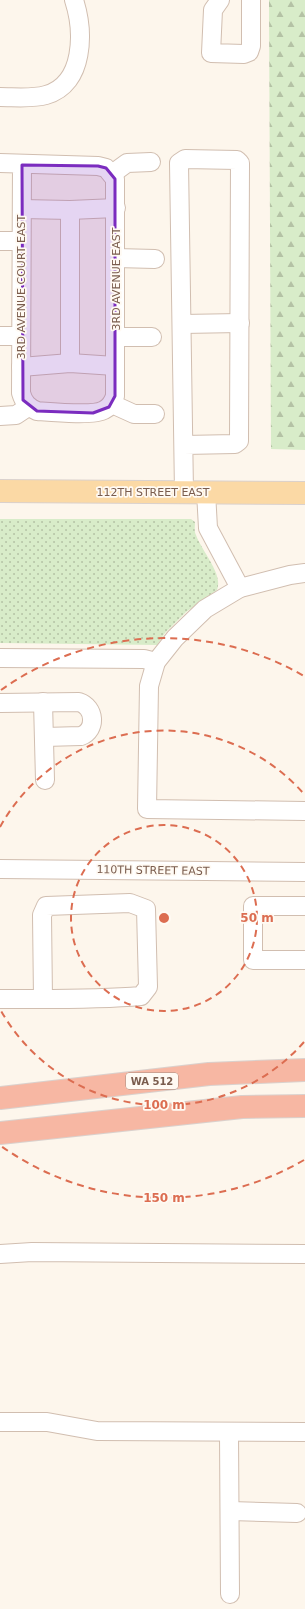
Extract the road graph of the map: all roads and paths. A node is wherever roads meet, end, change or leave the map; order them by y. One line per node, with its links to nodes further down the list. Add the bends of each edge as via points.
1 (74, 0): 4 (street, via 79,21 79,48 77,62 68,80 53,92 36,96)
2 (220, 0): 3 (street, via 213,10 211,52 244,54 250,52 252,46)
3 (251, 0)
4 (0, 97)
5 (151, 162): 8 (street, via 127,163)
6 (0, 163): 7 (street)
7 (22, 165): 8 (street, via 95,165 106,168); 10 (street, 3RD AVENUE COURT EAST)
8 (112, 174): 9 (street, 3RD AVENUE EAST, via 116,187)
9 (116, 208): 11 (street); 14 (street, 3RD AVENUE EAST)
10 (22, 210): 11 (street); 13 (street, 3RD AVENUE COURT EAST)
11 (70, 210): 22 (street)
12 (0, 241): 13 (street)
13 (22, 241): 19 (street, 3RD AVENUE COURT EAST)
14 (116, 258): 15 (street); 20 (street, 3RD AVENUE EAST)
15 (154, 259)
16 (240, 323): 17 (street); 17 (street, via 240,163 237,160 185,159 180,163); 29 (street, via 239,441 235,444)
17 (182, 324): 29 (street)
18 (0, 336): 19 (street)
19 (21, 336): 24 (street, 3RD AVENUE COURT EAST)
20 (116, 337): 21 (street); 23 (street, 3RD AVENUE EAST)
21 (152, 337)
22 (70, 363): 23 (street); 24 (street)
23 (115, 366): 25 (street, 3RD AVENUE EAST, via 115,396)
24 (21, 367): 26 (street, 3RD AVENUE COURT EAST, via 21,393)
25 (112, 404): 26 (street, via 104,411 93,413 37,411); 27 (street, via 129,413)
26 (28, 407): 28 (street, via 16,415)
27 (155, 414)
28 (0, 416)
29 (184, 445): 31 (street)
30 (0, 491): 31 (main road, 112TH STREET EAST)
31 (184, 492): 32 (main road, 112TH STREET EAST)
32 (206, 492): 33 (main road, 112TH STREET EAST); 35 (street, via 208,528)
33 (305, 493)
34 (305, 573): 35 (street)
35 (240, 588): 37 (street, via 205,609 175,638)
36 (0, 658): 37 (street, via 144,659)
37 (156, 662): 42 (street, via 149,686 147,810)
38 (43, 702): 39 (street); 40 (street); 40 (street, via 83,704 92,718 92,725 86,734 81,736)
39 (0, 703)
40 (44, 737): 41 (street)
41 (45, 780)
42 (305, 811)
43 (0, 869): 44 (street, 110TH STREET EAST)
44 (305, 872)
45 (305, 906): 46 (street, via 254,906 253,937 253,960)
46 (305, 960)
47 (0, 998): 48 (street)
48 (43, 999): 48 (street, via 141,996 148,987 146,909 130,903 46,906 42,915)
49 (305, 1062): 51 (highway)
50 (305, 1070): 51 (highway, WA 512)
51 (208, 1074): 52 (highway, WA 512)
52 (0, 1098)
53 (305, 1106): 54 (highway)
54 (242, 1108): 55 (highway); 56 (highway)
55 (305, 1111)
56 (0, 1133)
57 (0, 1254): 58 (street)
58 (305, 1254)
59 (0, 1422): 61 (street, via 47,1422 97,1431)
60 (305, 1432): 61 (street)
61 (229, 1433): 62 (street)
62 (230, 1511): 63 (street); 64 (street)
63 (297, 1513)
64 (230, 1594)

